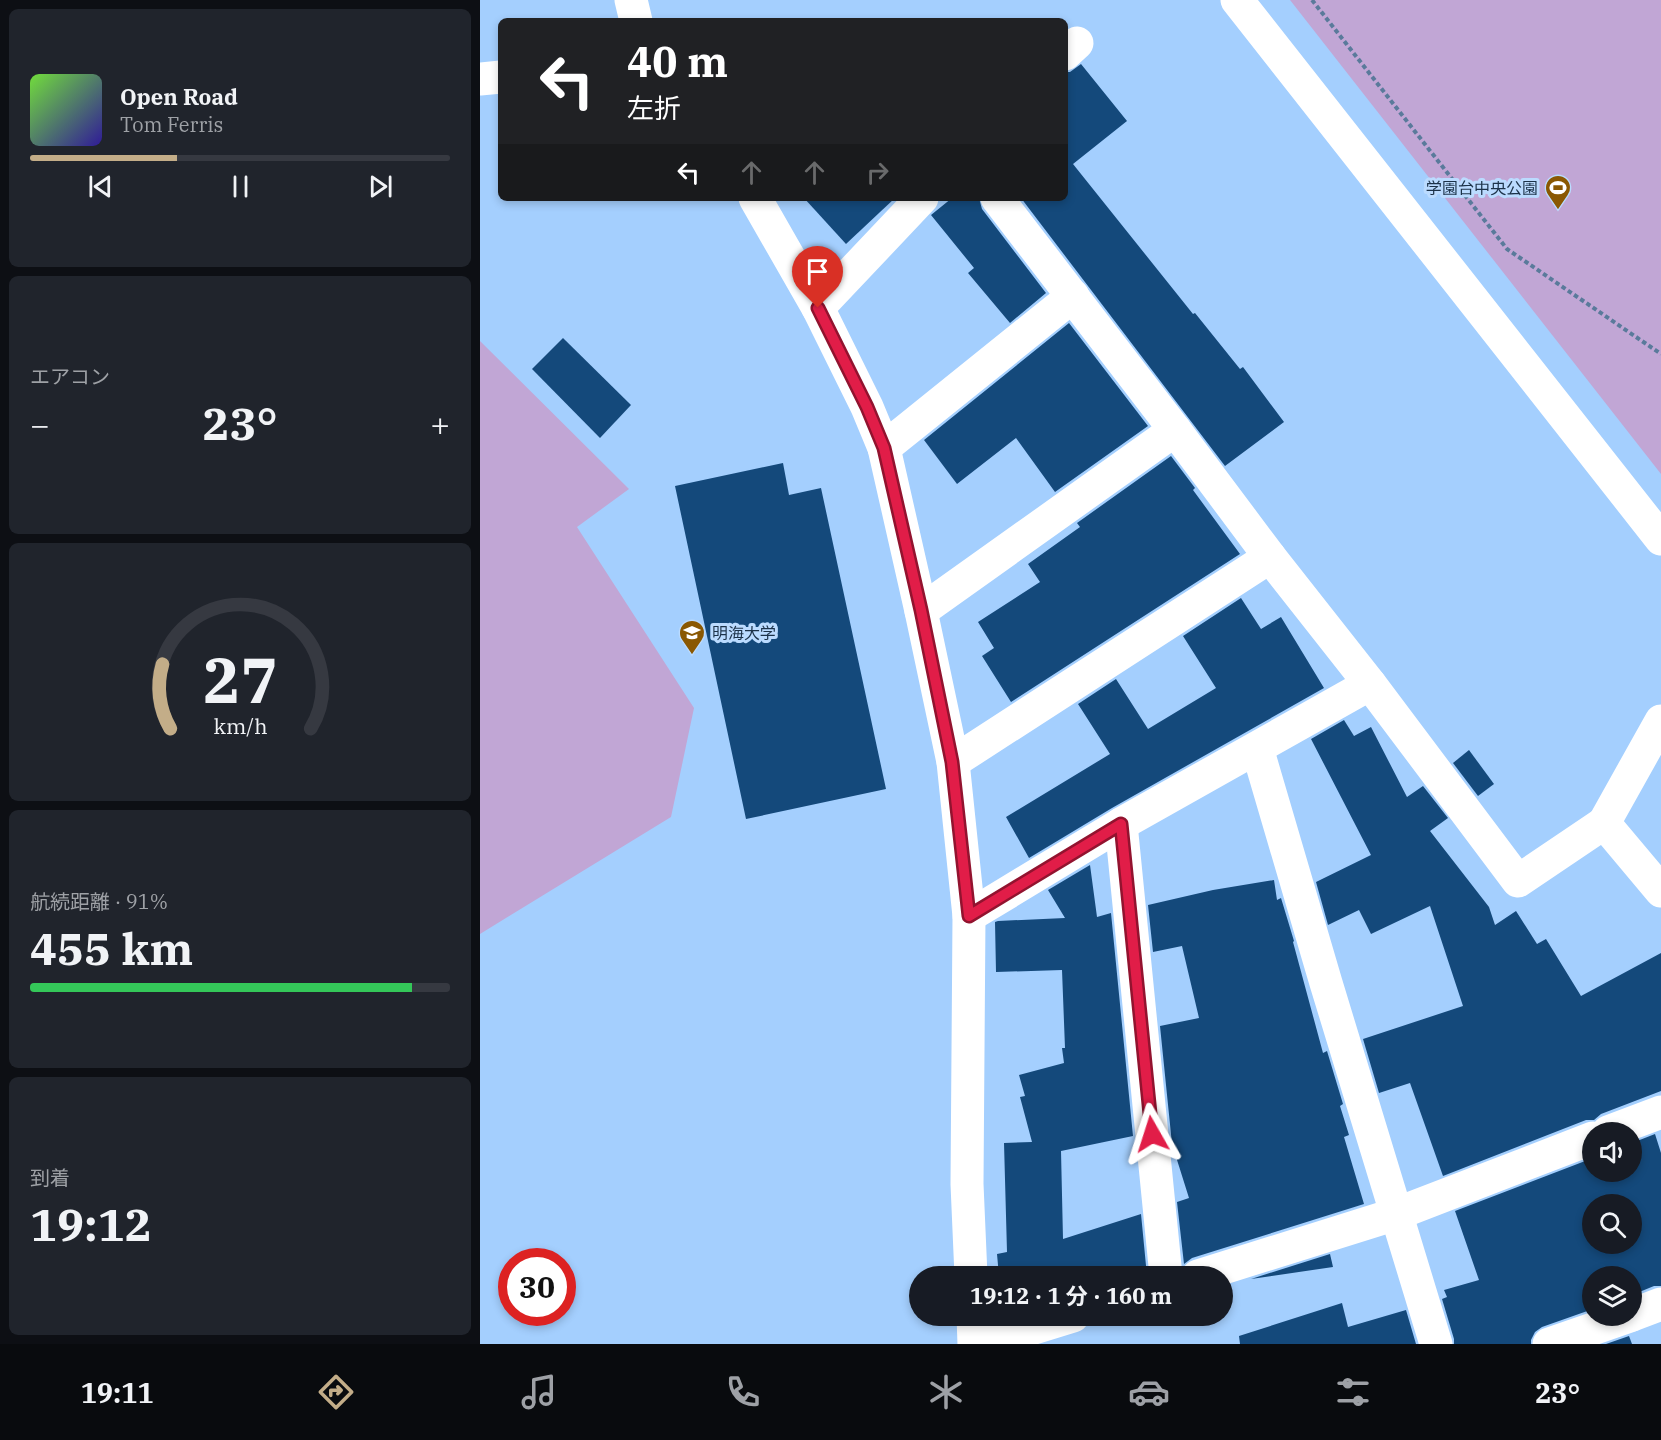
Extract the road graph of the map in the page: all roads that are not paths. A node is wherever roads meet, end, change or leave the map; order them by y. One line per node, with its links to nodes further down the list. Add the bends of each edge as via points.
1 (630, 0): 3 (street)
2 (1237, 0): 13 (street)
3 (635, 18)
4 (498, 77): 5 (street)
5 (480, 79)
6 (757, 201): 10 (street)
7 (919, 201): 10 (street)
8 (999, 201): 9 (street)
9 (1073, 296): 11 (street); 12 (street)
10 (818, 308): 12 (street)
11 (1175, 430): 14 (street); 15 (street)
12 (884, 448): 15 (street)
13 (1661, 539)
14 (1269, 557): 16 (street); 19 (street)
15 (921, 610): 19 (street)
16 (1370, 684): 18 (street); 20 (street, via 1518,881)
17 (1661, 721): 20 (street)
18 (1257, 748): 21 (street); 27 (street)
19 (952, 762): 23 (street)
20 (1604, 823): 22 (street)
21 (1121, 824): 23 (street); 29 (street)
22 (1661, 891)
23 (969, 916): 28 (street, via 967,1184)
24 (1661, 1112): 25 (street)
25 (1634, 1122)
26 (1582, 1142): 27 (street)
27 (1396, 1214): 30 (street); 38 (street)
28 (971, 1266)
29 (1165, 1266)
30 (1230, 1266)
31 (1661, 1305): 32 (street)
32 (1642, 1311)
33 (973, 1326): 36 (street)
34 (1040, 1326): 37 (street)
35 (1600, 1326): 39 (street)
36 (974, 1344)
37 (982, 1344)
38 (1436, 1344)
39 (1549, 1344)

